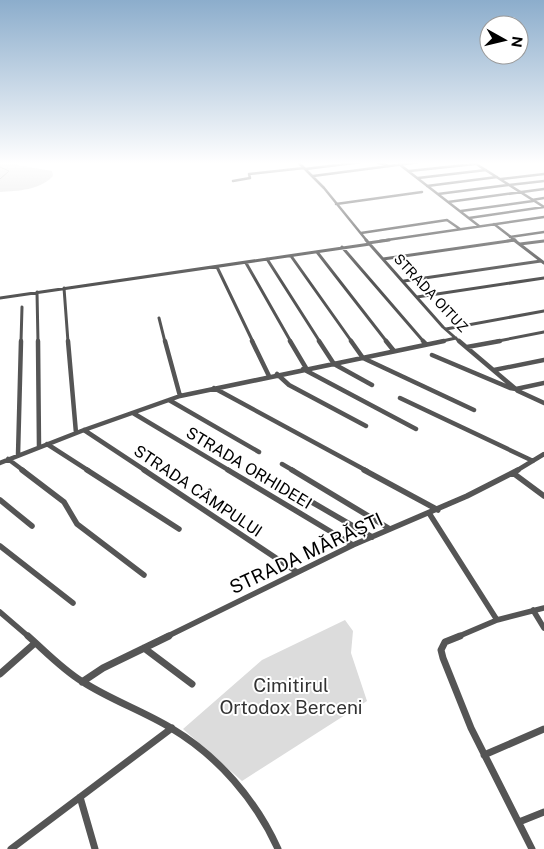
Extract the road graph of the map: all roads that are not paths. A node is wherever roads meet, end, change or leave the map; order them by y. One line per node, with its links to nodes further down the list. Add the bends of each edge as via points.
1 (334, 202): 5 (street, STRADA OITUZ)
2 (353, 202): 5 (street)
3 (448, 202): 7 (street)
4 (522, 202): 7 (street)
5 (336, 204): 14 (street, STRADA OITUZ)
6 (544, 207): 9 (street)
7 (460, 211): 9 (street)
8 (544, 217): 10 (street)
9 (469, 218): 11 (street)
10 (494, 224): 11 (street); 15 (street)
11 (479, 226): 12 (street)
12 (460, 229): 14 (street, via 446,220); 18 (street)
13 (544, 232): 15 (street)
14 (361, 234): 18 (street, STRADA OITUZ)
15 (510, 237): 16 (street)
16 (514, 240): 19 (street); 24 (street)
17 (544, 241): 19 (street)
18 (369, 244): 20 (street); 24 (street, STRADA OITUZ)
19 (520, 244): 25 (street)
20 (342, 247): 21 (street); 40 (street)
21 (317, 252): 22 (street); 42 (street)
22 (291, 256): 23 (street); 44 (street)
23 (267, 259): 26 (street); 46 (street)
24 (383, 259): 29 (street, STRADA OITUZ)
25 (543, 262): 29 (street)
26 (246, 263): 27 (street); 47 (street)
27 (217, 267): 30 (street); 50 (street)
28 (544, 278): 32 (street)
29 (404, 282): 32 (street, STRADA OITUZ)
30 (64, 288): 31 (street); 64 (street)
31 (37, 292): 33 (street); 66 (street)
32 (417, 297): 37 (street, STRADA OITUZ)
33 (0, 298)
34 (22, 308): 69 (street)
35 (544, 311): 37 (street)
36 (159, 318): 55 (street)
37 (446, 329): 39 (street, STRADA OITUZ)
38 (544, 332): 41 (street)
39 (456, 338): 40 (street); 41 (street, STRADA OITUZ)
40 (426, 344): 42 (street)
41 (467, 347): 48 (street, STRADA OITUZ)
42 (394, 351): 44 (street)
43 (432, 355): 54 (street)
44 (363, 358): 46 (street); 59 (street)
45 (544, 360): 48 (street)
46 (334, 364): 47 (street); 52 (street)
47 (304, 369): 49 (street); 62 (street)
48 (494, 370): 54 (street, STRADA OITUZ)
49 (278, 374): 50 (street); 61 (street, via 289,385)
50 (269, 376): 53 (street)
51 (544, 383): 54 (street)
52 (372, 385)
53 (214, 388): 55 (street); 78 (street)
54 (516, 389): 58 (street, STRADA OITUZ)
55 (180, 396): 57 (street)
56 (400, 398): 71 (street)
57 (169, 400): 60 (street); 67 (street)
58 (544, 403)
59 (474, 410)
60 (133, 413): 63 (street); 85 (street, STRADA ORHIDEEI)
61 (366, 426)
62 (416, 429)
63 (84, 430): 64 (street); 86 (street, STRADA CÂMPULUI)
64 (76, 433): 65 (street)
65 (47, 444): 66 (street); 81 (street)
66 (39, 447): 69 (street)
67 (259, 452)
68 (544, 454): 71 (street, STRADA MĂRĂȘTI)
69 (18, 455): 70 (street)
70 (8, 459): 72 (street); 87 (street, via 64,502 77,524)
71 (533, 461): 74 (street, STRADA MĂRĂȘTI)
72 (0, 462)
73 (282, 464): 82 (street)
74 (513, 473): 75 (street); 78 (street, STRADA MĂRĂȘTI)
75 (543, 494)
76 (0, 500): 80 (street)
77 (310, 501): 83 (street)
78 (438, 510): 79 (street, STRADA MĂRĂȘTI)
79 (429, 513): 82 (street, STRADA MĂRĂȘTI); 92 (street)
80 (32, 526)
81 (179, 529)
82 (390, 529): 83 (street, STRADA MĂRĂȘTI)
83 (372, 537): 85 (street, STRADA MĂRĂȘTI)
84 (0, 546): 88 (street)
85 (353, 546): 86 (street, STRADA MĂRĂȘTI)
86 (297, 572): 95 (street, STRADA MĂRĂȘTI)
87 (144, 574)
88 (73, 603)
89 (544, 608): 90 (street)
90 (534, 610): 92 (street); 93 (street)
91 (0, 612): 94 (street)
92 (497, 620): 101 (street, via 445,642 441,650)
93 (544, 628)
94 (35, 644): 96 (street); 97 (street)
95 (144, 648): 97 (street, STRADA MĂRĂȘTI); 98 (street)
96 (0, 674)
97 (82, 682): 99 (street)
98 (192, 684)
99 (172, 728): 102 (street); 107 (street, via 235,781 255,807)
100 (544, 729): 101 (street)
101 (484, 755): 104 (street)
102 (80, 797): 105 (street); 106 (street)
103 (544, 812): 104 (street)
104 (518, 822): 108 (street)
105 (11, 849)
106 (95, 849)
107 (278, 849)
108 (532, 849)

